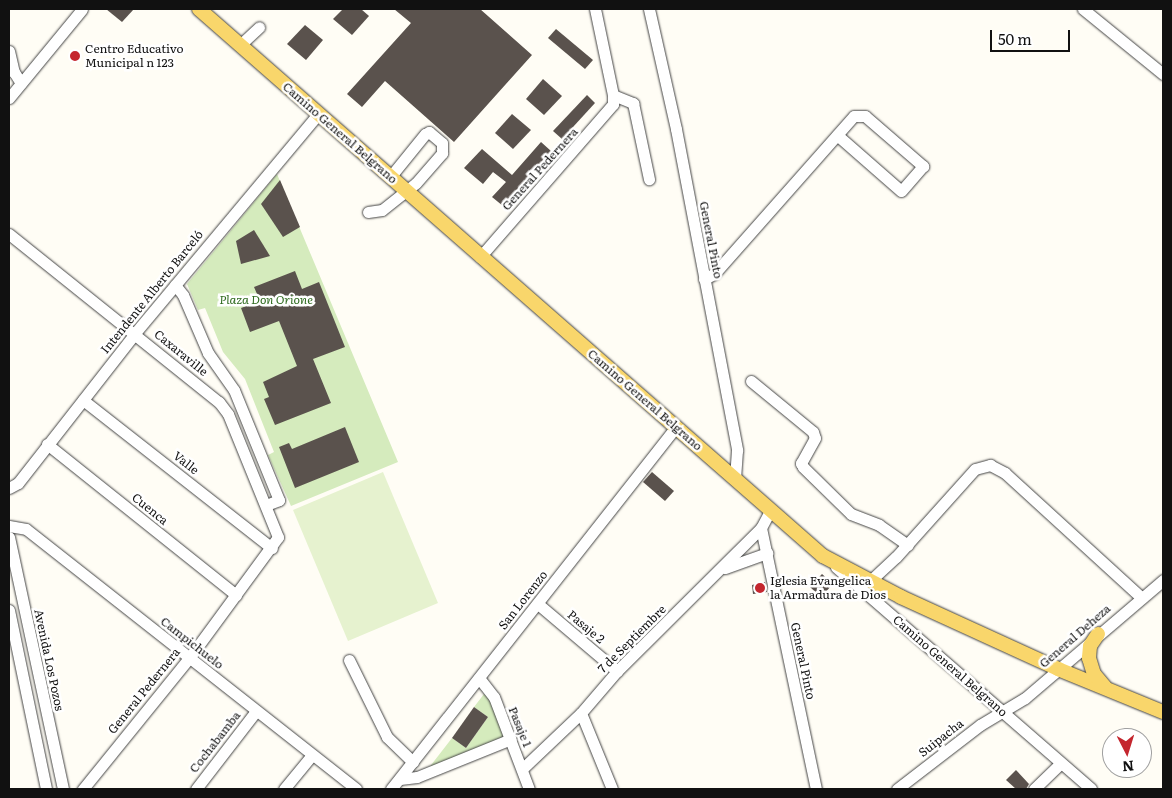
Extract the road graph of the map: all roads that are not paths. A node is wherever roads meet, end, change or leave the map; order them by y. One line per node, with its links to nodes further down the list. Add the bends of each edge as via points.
1 (82, 9): 10 (street)
2 (199, 9): 7 (main road, Camino General Belgrano)
3 (594, 9): 11 (street)
4 (649, 9): 21 (street, General Pinto)
5 (1083, 9): 9 (street)
6 (259, 28): 7 (street)
7 (240, 45): 13 (main road, Camino General Belgrano)
8 (9, 51): 10 (street, via 14,72)
9 (1163, 74)
10 (21, 83): 12 (street)
11 (614, 95): 16 (street, via 633,103); 20 (street, General Pedernera, via 609,112)
12 (9, 98)
13 (318, 114): 15 (main road, Camino General Belgrano); 22 (street, Intendente Alberto Barceló)
14 (837, 135): 14 (street, via 854,116 861,115 923,166 901,191); 21 (street, via 714,274)
15 (390, 177): 17 (main road, Camino General Belgrano); 17 (street, via 425,134 429,132 442,143 444,148 439,156 416,183)
16 (649, 179)
17 (405, 190): 18 (street, via 382,210); 20 (main road, Camino General Belgrano)
18 (368, 212)
19 (9, 234): 23 (street, Caxaraville)
20 (480, 257): 26 (main road, Camino General Belgrano)
21 (704, 279): 28 (street, General Pinto, via 737,450)
22 (175, 285): 23 (street, Intendente Alberto Barceló); 30 (street, via 184,295 208,353 234,390 279,500)
23 (135, 333): 25 (street, Intendente Alberto Barceló); 30 (street, Caxaraville, via 224,408)
24 (751, 381): 36 (street, via 813,432 815,438 801,463 803,467 851,514 879,525)
25 (83, 400): 27 (street, Intendente Alberto Barceló); 37 (street, Valle)
26 (676, 427): 28 (main road, Camino General Belgrano); 45 (street, San Lorenzo)
27 (47, 444): 29 (street, Intendente Alberto Barceló, via 18,483); 43 (street, Cuenca)
28 (734, 477): 31 (main road, Camino General Belgrano)
29 (9, 488)
30 (266, 505): 35 (street, Caxaraville)
31 (770, 511): 33 (street); 39 (main road, Camino General Belgrano)
32 (9, 526): 48 (street, Campichuelo, via 26,529)
33 (761, 528): 38 (street, General Pinto); 40 (street, 7 de Septiembre)
34 (9, 537): 65 (street, Avenida Los Pozos)
35 (278, 537): 37 (street, General Pedernera)
36 (908, 545): 42 (street); 44 (street, via 975,469 990,465 1012,480)
37 (272, 548): 43 (street, General Pedernera)
38 (767, 553): 40 (street); 73 (street, General Pinto)
39 (823, 556): 42 (main road); 55 (street, Camino General Belgrano)
40 (721, 570): 51 (street, 7 de Septiembre)
41 (1163, 580): 44 (street, General Deheza)
42 (870, 581): 50 (main road)
43 (236, 596): 48 (street, General Pedernera)
44 (1141, 597): 47 (street, General Deheza)
45 (538, 604): 51 (street, Pasaje 2); 52 (street, San Lorenzo)
46 (9, 610): 64 (street)
47 (1098, 634): 50 (street, General Deheza); 53 (main road, via 1090,646 1089,658 1094,674)
48 (188, 658): 54 (street, Campichuelo); 66 (street, General Pedernera)
49 (349, 660): 60 (street, via 387,737)
50 (1058, 669): 53 (main road); 55 (street, General Deheza)
51 (617, 671): 57 (street, 7 de Septiembre)
52 (478, 678): 58 (street, Pasaje 1, via 494,697); 60 (street, San Lorenzo)
53 (1105, 687): 56 (main road)
54 (256, 711): 59 (street, Campichuelo); 67 (street, Cochabamba)
55 (1003, 712): 61 (street, Camino General Belgrano); 74 (street, Suipacha, via 980,725)
56 (1163, 712)
57 (581, 714): 62 (street, 7 de Septiembre); 72 (street)
58 (511, 739): 62 (street, Pasaje 1); 63 (street, via 417,777)
59 (312, 755): 68 (street); 69 (street, Campichuelo)
60 (413, 762): 63 (street, San Lorenzo)
61 (1061, 763): 75 (street); 76 (street, Camino General Belgrano)
62 (522, 769): 71 (street, Pasaje 1)
63 (400, 779): 70 (street, San Lorenzo)
64 (46, 789)
65 (62, 789)
66 (84, 789)
67 (196, 789)
68 (284, 789)
69 (356, 789)
70 (391, 789)
71 (530, 789)
72 (612, 789)
73 (816, 789)
74 (897, 789)
75 (1034, 789)
76 (1092, 789)

